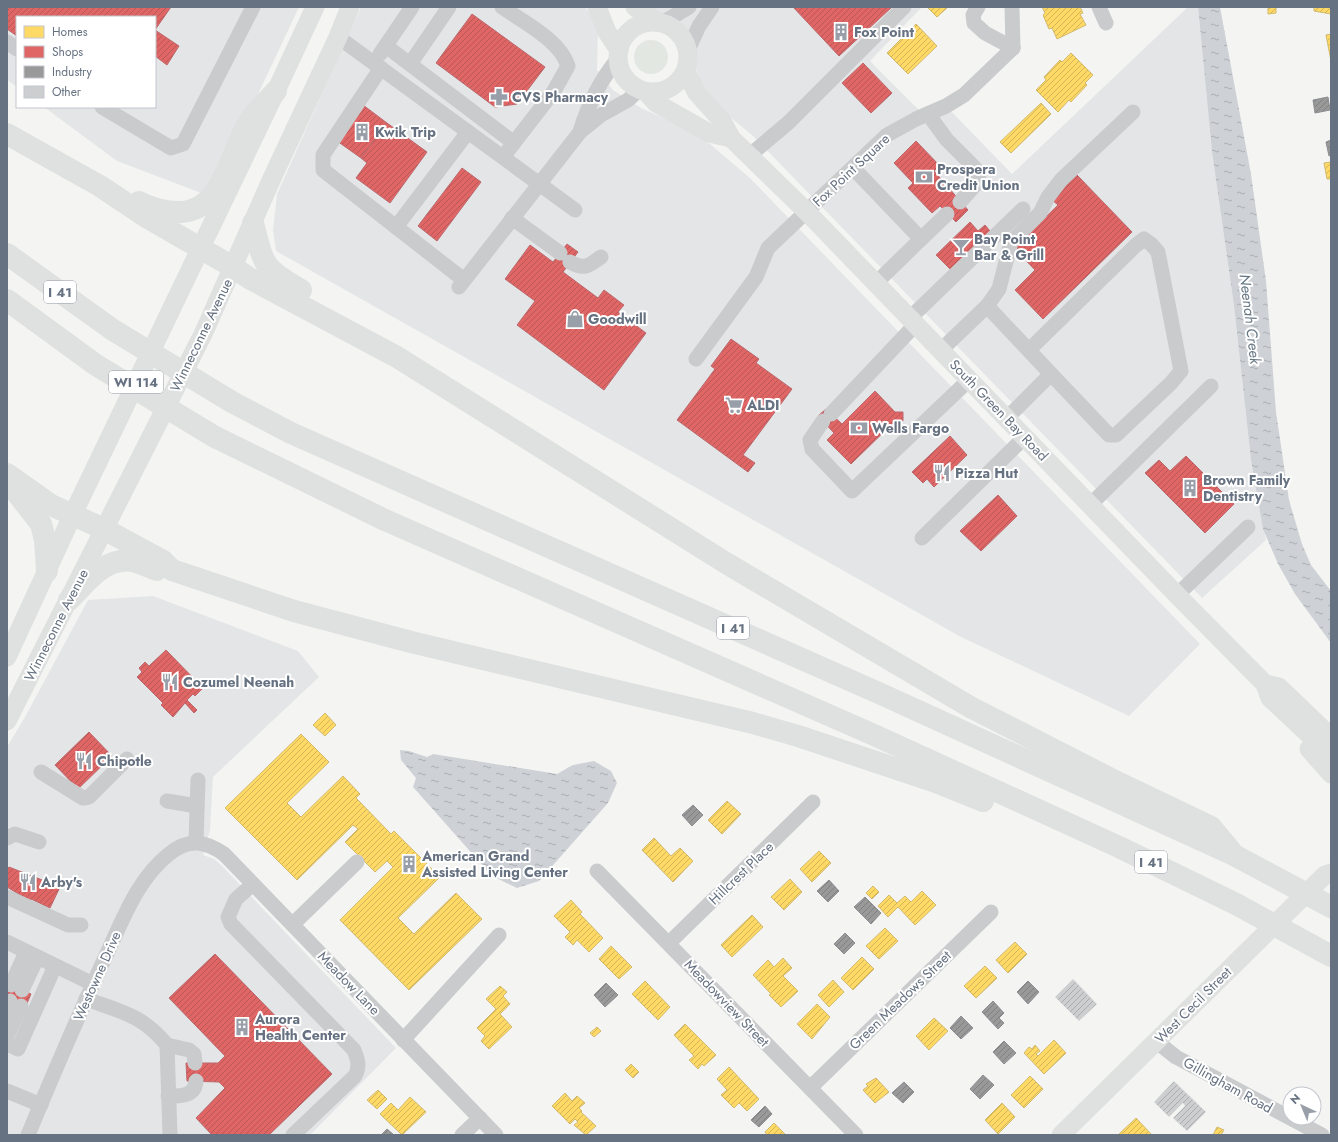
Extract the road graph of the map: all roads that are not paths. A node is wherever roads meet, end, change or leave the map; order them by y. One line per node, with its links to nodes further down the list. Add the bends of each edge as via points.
1 (253, 7): 29 (street, via 183,144 170,148)
2 (350, 7): 17 (main road, Winneconne Avenue / WI 114)
3 (412, 7): 19 (street)
4 (449, 7): 24 (street)
5 (502, 7): 36 (street, via 557,46 568,66 554,91)
6 (597, 7): 23 (main road)
7 (635, 7): 15 (main road)
8 (689, 7): 15 (street)
9 (712, 7): 22 (street, via 699,26)
10 (904, 7): 37 (street, via 788,123)
11 (978, 7): 21 (street, via 973,16 974,23 985,34)
12 (1012, 7): 21 (street)
13 (1099, 7): 16 (street)
14 (310, 9): 27 (main road, Winneconne Avenue / WI 114)
15 (660, 23): 22 (main road, via 677,31); 23 (main road, via 647,22 636,26 624,37)
16 (1106, 23)
17 (338, 37): 25 (street); 48 (main road, Winneconne Avenue / WI 114)
18 (7, 42): 20 (street)
19 (386, 46): 24 (street); 25 (street)
20 (16, 48)
21 (1012, 48): 31 (street, Fox Point Square, via 964,95)
22 (688, 50): 26 (main road)
23 (618, 54): 28 (main road, via 620,70 626,79); 33 (street, via 586,112)
24 (410, 64): 36 (street)
25 (377, 66): 32 (street); 49 (street, via 323,155 323,170)
26 (686, 72): 28 (main road, via 673,86 657,93); 35 (main road, South Green Bay Road, via 697,93 722,121)
27 (276, 91): 41 (highway, via 250,120 215,193 208,202 197,208 187,212 151,208 123,192); 51 (main road, Winneconne Avenue / WI 114)
28 (643, 91): 33 (street, via 601,115); 35 (main road, South Green Bay Road, via 656,103 709,133)
29 (104, 108)
30 (1133, 112): 57 (street, via 1061,180 1040,213 1011,242 999,289)
31 (928, 114): 39 (street, Fox Point Square, via 896,128); 42 (street, via 979,176 975,185)
32 (468, 132): 38 (street); 49 (street)
33 (580, 132): 40 (street)
34 (7, 134): 41 (highway)
35 (731, 138): 37 (main road, South Green Bay Road)
36 (514, 143): 38 (street)
37 (750, 155): 45 (main road, South Green Bay Road)
38 (503, 157): 40 (street)
39 (853, 168): 45 (street, Fox Point Square); 50 (street)
40 (539, 184): 44 (street); 47 (street)
41 (100, 186): 51 (highway)
42 (960, 202)
43 (1024, 209): 58 (street)
44 (575, 210)
45 (807, 212): 55 (main road, South Green Bay Road); 62 (street, Fox Point Square, via 768,248 756,277)
46 (947, 214): 50 (street)
47 (512, 218): 49 (street, via 461,284); 53 (street, via 582,268 588,267)
48 (253, 223): 54 (main road, Winneconne Avenue / WI 114); 61 (highway, via 263,260 276,276 378,332)
49 (396, 227)
50 (921, 239): 55 (street)
51 (200, 250): 54 (highway); 71 (main road, Winneconne Avenue / WI 114)
52 (7, 254): 95 (highway, I 41, via 113,330 232,402 291,433 881,694)
53 (601, 257)
54 (233, 267): 61 (highway); 73 (main road, Winneconne Avenue / WI 114, via 204,332)
55 (876, 283): 58 (main road, South Green Bay Road)
56 (7, 300): 91 (highway, I 41, via 96,365 215,437 385,520 874,735)
57 (987, 306): 59 (street); 60 (street)
58 (913, 321): 59 (main road, South Green Bay Road); 64 (street, via 810,440 812,449 852,491)
59 (941, 350): 64 (main road, South Green Bay Road)
60 (1029, 350): 63 (street); 63 (street, via 1135,246 1144,239 1151,244 1158,252 1181,372 1116,435 1110,435)
61 (397, 357): 95 (highway, via 726,563 972,708 1119,784 1211,827)
62 (696, 359)
63 (1051, 374): 66 (street)
64 (970, 379): 66 (main road, South Green Bay Road)
65 (1211, 386): 70 (street)
66 (1007, 418): 67 (main road, South Green Bay Road)
67 (1025, 437): 70 (main road, South Green Bay Road); 74 (street)
68 (7, 474): 71 (highway, via 51,505)
69 (7, 481): 76 (highway, via 41,524)
70 (1090, 505): 77 (main road, South Green Bay Road)
71 (73, 514): 73 (highway); 76 (main road, Winneconne Avenue)
72 (1248, 527): 77 (street)
73 (104, 529): 75 (highway, via 163,562); 78 (main road, Winneconne Avenue)
74 (922, 538)
75 (172, 570): 78 (highway, via 160,571 135,561 113,562 99,570); 91 (highway, via 294,611 410,642 695,708 776,730 936,782 1042,826)
76 (47, 571): 79 (main road, Winneconne Avenue)
77 (1177, 595): 80 (main road, South Green Bay Road)
78 (68, 600): 81 (main road, Winneconne Avenue)
79 (7, 657)
80 (1268, 691): 82 (main road, South Green Bay Road, via 1279,687); 83 (main road, South Green Bay Road); 86 (main road, via 1284,721)
81 (7, 721)
82 (1331, 737)
83 (1331, 755)
84 (127, 759): 85 (street, via 88,797 82,798)
85 (41, 772)
86 (1331, 774)
87 (198, 780): 90 (street)
88 (167, 801): 90 (street)
89 (813, 802): 107 (street, Hillcrest Place)
90 (197, 806): 94 (street)
91 (1065, 823): 108 (highway, I 41, via 1236,904)
92 (7, 838): 93 (street, via 15,834)
93 (39, 842)
94 (196, 842): 99 (street, Meadow Lane, via 205,843 224,854); 110 (street, Westowne Drive, via 169,854 145,878)
95 (1234, 855): 101 (highway, I 41)
96 (357, 862): 103 (street)
97 (1329, 869): 117 (main road, West Cecil Street)
98 (597, 871): 107 (street, Meadowview Street)
99 (253, 884): 103 (street, Meadow Lane); 128 (street, via 231,907 228,917 231,924 354,1050 359,1068 354,1076)
100 (7, 897): 104 (street, via 68,925)
101 (1331, 907)
102 (991, 912): 121 (street, Green Meadows Street)
103 (293, 924): 115 (street, Meadow Lane)
104 (81, 925)
105 (499, 935): 115 (street)
106 (7, 942): 109 (street)
107 (669, 943): 121 (street, Meadowview Street)
108 (1331, 956)
109 (40, 959): 110 (street); 111 (street); 116 (street, via 18,1049)
110 (93, 984): 112 (street, Westowne Drive)
111 (19, 989)
112 (86, 999): 118 (street, via 136,1017 149,1026); 124 (street, Westowne Drive)
113 (13, 1005): 114 (street); 116 (street)
114 (7, 1021)
115 (403, 1040): 125 (street, Meadow Lane)
116 (8, 1042)
117 (1157, 1042): 132 (main road, West Cecil Street); 133 (street, Gillingham Road, via 1176,1057)
118 (167, 1045): 119 (street, via 189,1050 194,1054); 123 (street)
119 (195, 1063)
120 (196, 1081): 123 (street, via 191,1093)
121 (810, 1088): 131 (street, Meadowview Street)
122 (7, 1091): 124 (street)
123 (168, 1096): 127 (street)
124 (40, 1105): 126 (street, Westowne Drive)
125 (480, 1118): 129 (street); 130 (street, Meadow Lane)
126 (28, 1135)
127 (170, 1135)
128 (293, 1135)
129 (462, 1135)
130 (496, 1135)
131 (856, 1135)
132 (1061, 1135)
133 (1322, 1135)

